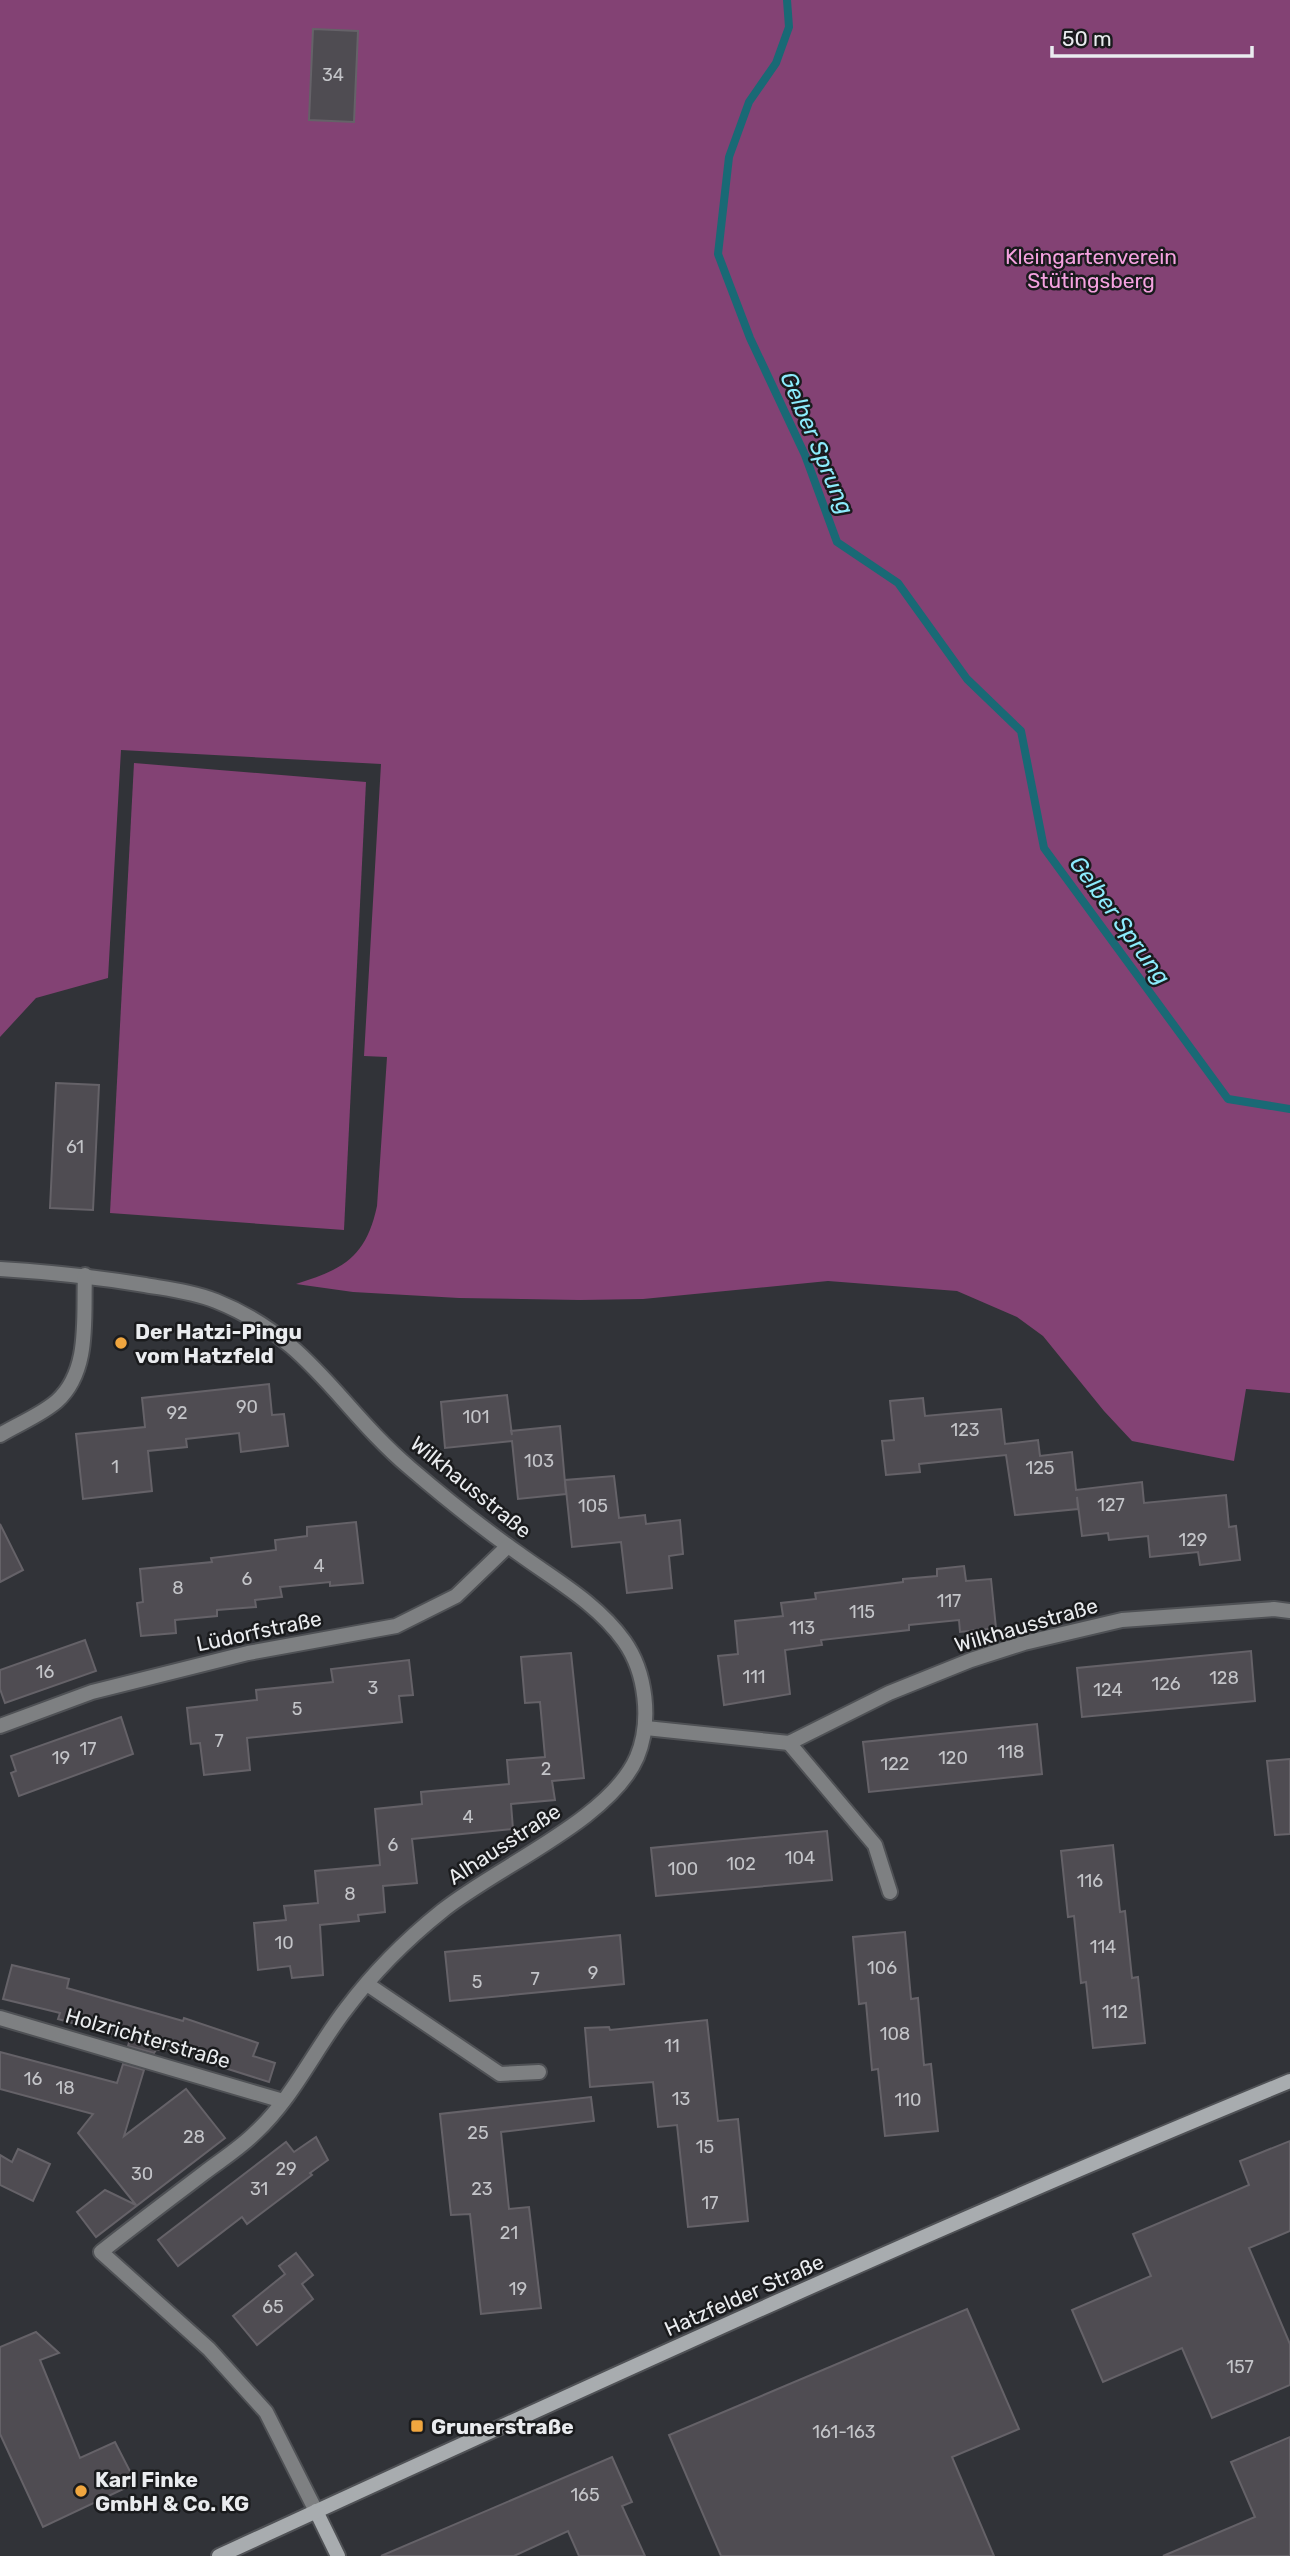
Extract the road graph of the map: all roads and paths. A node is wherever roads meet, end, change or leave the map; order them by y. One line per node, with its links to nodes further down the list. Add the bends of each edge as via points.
1 (0, 1269): 2 (street, Wilkhausstraße)
2 (85, 1275): 3 (street, via 81,1358 74,1379 57,1401); 4 (street, Wilkhausstraße, via 213,1299 268,1326 308,1359 406,1465)
3 (0, 1435)
4 (508, 1546): 6 (street, Lüdorfstraße, via 456,1596 396,1626 248,1653 92,1692); 7 (street, Wilkhausstraße, via 599,1612 626,1643 644,1698)
5 (1290, 1611): 8 (street, Wilkhausstraße, via 1122,1620 1068,1631 971,1660 889,1693)
6 (0, 1726)
7 (646, 1728): 8 (street); 10 (street, Alhausstraße, via 636,1759 615,1790 569,1828 442,1911)
8 (789, 1743): 9 (street, via 875,1845)
9 (890, 1892)
10 (367, 1984): 12 (street, via 500,2074); 14 (street, Alhausstraße)
11 (0, 2018): 14 (street, Holzrichterstraße)
12 (539, 2072)
13 (1290, 2081): 15 (main road, Hatzfelder Straße, via 531,2412)
14 (283, 2101): 15 (street, Alhausstraße, via 255,2133 101,2252 209,2349 266,2412)
15 (316, 2511): 16 (main road, Hatzfelder Straße); 17 (main road)
16 (219, 2556)
17 (338, 2556)

